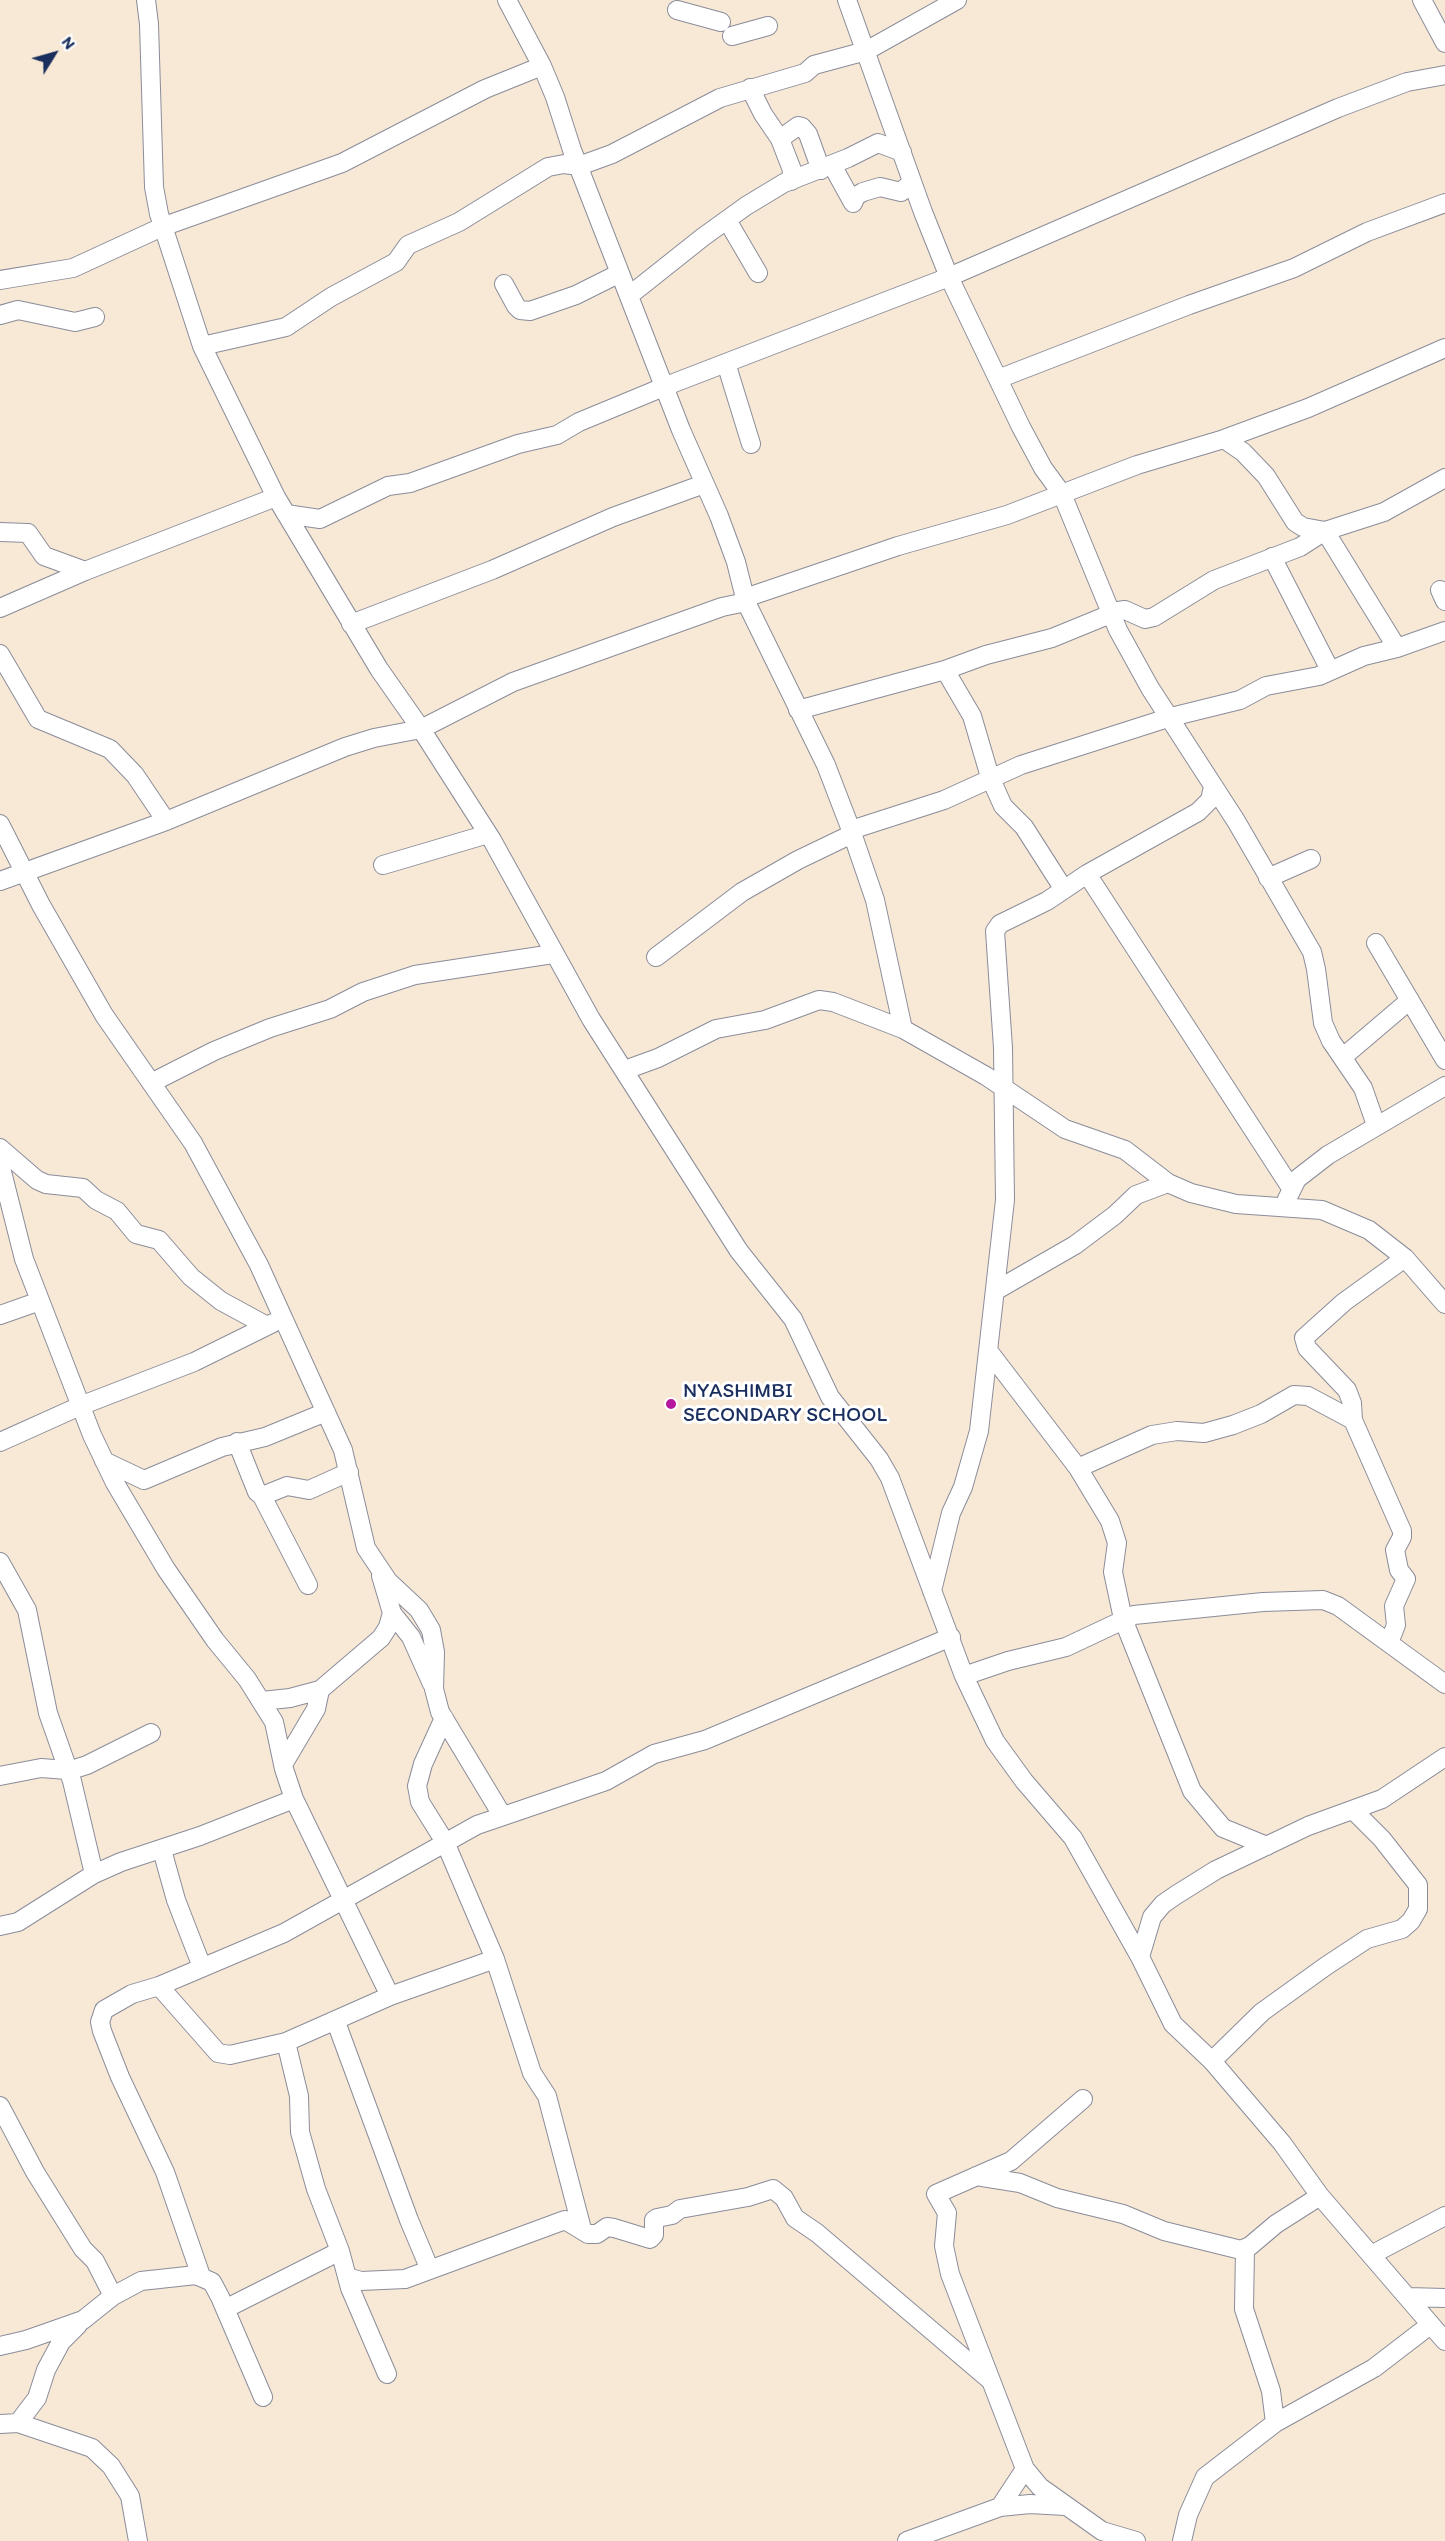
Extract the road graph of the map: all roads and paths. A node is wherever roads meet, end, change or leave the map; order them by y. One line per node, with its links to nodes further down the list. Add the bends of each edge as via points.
1 (146, 0): 21 (street, via 154,187)
2 (507, 0): 10 (street)
3 (847, 0): 9 (street)
4 (957, 0): 9 (street)
5 (1422, 0): 8 (street)
6 (677, 10): 7 (street, via 727,29)
7 (768, 26)
8 (1445, 43)
9 (866, 51): 12 (street); 14 (street)
10 (542, 66): 15 (street); 21 (street, via 485,89 342,163)
11 (1445, 75): 24 (street, via 1407,82 1338,108)
12 (750, 88): 13 (street); 15 (street, via 720,98 632,144)
13 (780, 140): 16 (street, via 802,127); 17 (street, via 792,170)
14 (903, 152): 16 (street, via 878,142); 18 (street)
15 (579, 166): 22 (street); 30 (street, via 548,167 459,222 408,245 396,262 286,327)
16 (826, 167): 17 (street); 18 (street, via 854,202 863,192 880,187 901,192)
17 (791, 181): 20 (street)
18 (912, 182): 24 (street)
19 (1445, 203): 33 (street, via 1367,232 1294,268)
20 (727, 219): 23 (street); 27 (street)
21 (162, 227): 25 (street, via 62,271); 30 (street)
22 (620, 273): 26 (street, via 576,295 530,311 516,306); 27 (street)
23 (758, 273)
24 (949, 277): 32 (street); 33 (street)
25 (0, 280)
26 (504, 284)
27 (630, 295): 34 (street)
28 (0, 315): 29 (street, via 13,310 75,322)
29 (95, 317)
30 (202, 346): 40 (street)
31 (1445, 348): 35 (street, via 1308,408)
32 (726, 363): 34 (street); 36 (street)
33 (998, 379): 39 (street, via 1043,468)
34 (666, 386): 38 (street); 41 (street, via 557,435 518,444 419,480 388,486 326,517 312,519)
35 (1224, 439): 39 (street, via 1137,465); 42 (street, via 1266,476 1295,522)
36 (751, 444)
37 (1445, 478): 42 (street, via 1384,512)
38 (704, 484): 46 (street, via 736,562); 49 (street)
39 (1062, 494): 46 (street); 48 (street)
40 (276, 497): 41 (street); 45 (street)
41 (286, 514): 49 (street)
42 (1325, 531): 44 (street, via 1300,547); 51 (street)
43 (0, 532): 45 (street, via 28,533 44,556)
44 (1272, 557): 48 (street, via 1214,580 1154,617 1145,619 1125,610); 54 (street)
45 (85, 572): 47 (street)
46 (745, 600): 55 (street); 57 (street, via 513,682)
47 (0, 608)
48 (1111, 614): 53 (street, via 1052,638); 56 (street, via 1144,678)
49 (351, 624): 57 (street)
50 (1445, 631): 51 (street)
51 (1397, 648): 54 (street)
52 (0, 654): 60 (street, via 38,719 110,749 135,775)
53 (945, 670): 55 (street); 58 (street, via 972,716)
54 (1330, 670): 56 (street, via 1319,676 1266,686 1217,708)
55 (798, 710): 62 (street, via 826,765)
56 (1171, 717): 58 (street); 59 (street)
57 (421, 729): 60 (street, via 345,747); 63 (street)
58 (990, 777): 62 (street, via 944,800); 70 (street, via 1003,806 1024,827)
59 (1213, 787): 67 (street, via 1210,800 1198,812); 68 (street)
60 (166, 821): 66 (street)
61 (0, 824): 66 (street)
62 (852, 832): 73 (street, via 742,892); 75 (street, via 875,900)
63 (488, 834): 65 (street); 72 (street)
64 (1311, 859): 68 (street)
65 (383, 865)
66 (23, 871): 69 (street); 79 (street, via 112,1030)
67 (1087, 874): 70 (street); 86 (street)
68 (1268, 878): 76 (street, via 1311,952 1323,1023)
69 (0, 881)
70 (1064, 888): 81 (street, via 1000,924 995,931)
71 (1376, 943): 74 (street)
72 (553, 954): 78 (street); 79 (street, via 415,975 223,1047)
73 (656, 957)
74 (1410, 1000): 76 (street); 77 (street)
75 (903, 1029): 78 (street, via 819,1000 765,1020 710,1031); 81 (street)
76 (1343, 1058): 82 (street, via 1363,1088)
77 (1445, 1060)
78 (625, 1070): 107 (street, via 739,1251 793,1319 830,1397 879,1459 890,1478)
79 (153, 1082): 93 (street, via 194,1143 259,1265)
80 (1445, 1086): 82 (street)
81 (1003, 1087): 85 (street, via 1065,1129 1125,1150); 89 (street, via 1005,1200)
82 (1377, 1125): 86 (street, via 1320,1161)
83 (0, 1148): 93 (street, via 38,1180 82,1188 117,1211 138,1236 161,1242 191,1277 221,1301)
84 (0, 1164): 90 (street, via 24,1259)
85 (1168, 1183): 87 (street, via 1236,1204); 89 (street, via 1136,1194 1075,1245)
86 (1291, 1188): 87 (street)
87 (1284, 1206): 88 (street, via 1322,1210 1348,1219)
88 (1405, 1258): 91 (street); 97 (street, via 1344,1302 1304,1338 1308,1348 1347,1390)
89 (995, 1292): 94 (street)
90 (40, 1301): 92 (street); 95 (street)
91 (1445, 1304)
92 (0, 1315)
93 (275, 1322): 95 (street, via 194,1362); 96 (street)
94 (990, 1353): 101 (street); 107 (street, via 975,1448 951,1513)
95 (80, 1406): 98 (street); 100 (street)
96 (326, 1412): 99 (street, via 273,1434); 102 (street)
97 (1353, 1420): 101 (street, via 1308,1396 1294,1395 1233,1425 1204,1432 1152,1435); 111 (street, via 1402,1531 1395,1550 1406,1578 1394,1606 1396,1626)
98 (0, 1442)
99 (237, 1443): 100 (street, via 144,1479); 103 (street)
100 (104, 1461): 116 (street, via 166,1569)
101 (1078, 1468): 109 (street, via 1116,1538 1113,1572)
102 (349, 1472): 103 (street, via 309,1490 287,1486); 105 (street, via 362,1536)
103 (262, 1496): 106 (street)
104 (0, 1562): 121 (street, via 27,1610 48,1713)
105 (378, 1568): 108 (street); 114 (street, via 419,1610 431,1630)
106 (308, 1585)
107 (932, 1591): 110 (street)
108 (392, 1613): 114 (street, via 411,1637); 115 (street, via 381,1638)
109 (1123, 1619): 111 (street, via 1153,1611 1323,1600 1338,1606); 112 (street, via 1066,1647); 127 (street, via 1192,1791 1223,1828)
110 (951, 1637): 112 (street); 125 (street, via 705,1740 654,1754 606,1781)
111 (1389, 1643): 113 (street)
112 (964, 1676): 132 (street, via 1007,1760 1074,1838)
113 (1445, 1684)
114 (434, 1689): 117 (street)
115 (320, 1690): 116 (street); 120 (street, via 316,1709)
116 (262, 1701): 120 (street, via 274,1722)
117 (444, 1718): 125 (street); 126 (street, via 417,1786 420,1802)
118 (151, 1733): 121 (street, via 87,1765)
119 (1445, 1756): 124 (street, via 1382,1799)
120 (284, 1763): 123 (street)
121 (68, 1770): 122 (street, via 41,1768); 129 (street)
122 (0, 1776)
123 (294, 1798): 128 (street); 130 (street)
124 (1354, 1811): 127 (street, via 1339,1813); 139 (street, via 1418,1885 1418,1909 1402,1929 1367,1939 1262,2012)
125 (502, 1815): 126 (street)
126 (445, 1842): 130 (street); 133 (street)
127 (1267, 1846): 132 (street, via 1216,1870 1163,1904 1152,1917)
128 (162, 1850): 129 (street); 134 (street)
129 (94, 1874): 131 (street, via 18,1922)
130 (342, 1901): 134 (street, via 284,1933); 136 (street)
131 (0, 1926)
132 (1140, 1957): 139 (street, via 1173,2024)
133 (495, 1959): 136 (street); 145 (street, via 532,2073 547,2096)
134 (202, 1967): 135 (street)
135 (159, 1986): 138 (street, via 218,2053 230,2055); 150 (street, via 132,1994 104,2010 100,2022 120,2077 165,2172)
136 (390, 1996): 137 (street)
137 (336, 2022): 138 (street); 149 (street)
138 (286, 2042): 147 (street, via 299,2096 300,2132)
139 (1212, 2061): 143 (street, via 1282,2143)
140 (1083, 2099): 142 (street, via 1011,2161)
141 (0, 2106): 152 (street, via 35,2172 83,2249 95,2261)
142 (975, 2176): 146 (street, via 1020,2183 1164,2230); 161 (street, via 936,2194 947,2213 944,2246 950,2274)
143 (1320, 2196): 146 (street); 148 (street)
144 (1445, 2216): 148 (street)
145 (582, 2229): 149 (street, via 561,2220); 161 (street, via 597,2234 614,2228 650,2239 657,2218 680,2209 773,2189 795,2218)
146 (1245, 2249): 164 (street, via 1244,2309 1271,2391)
147 (340, 2251): 151 (street); 155 (street)
148 (1371, 2255): 153 (street)
149 (430, 2270): 151 (street, via 397,2281)
150 (201, 2276): 152 (street, via 188,2274 141,2281); 155 (street, via 212,2282)
151 (346, 2277): 160 (street)
152 (113, 2296): 156 (street)
153 (1408, 2297): 154 (street); 157 (street)
154 (1445, 2298)
155 (225, 2308): 162 (street)
156 (83, 2320): 159 (street); 163 (street, via 61,2342 37,2398)
157 (1430, 2325): 158 (street); 164 (street, via 1374,2368)
158 (1445, 2341)
159 (0, 2346)
160 (387, 2374)
161 (991, 2381): 165 (street)
162 (263, 2397)
163 (9, 2423): 168 (street, via 92,2448 111,2466 130,2496)
164 (1275, 2423): 171 (street, via 1201,2481)
165 (1025, 2469): 166 (street, via 1040,2487); 167 (street)
166 (1065, 2506): 167 (street); 170 (street, via 1102,2531)
167 (1000, 2507): 169 (street)
168 (138, 2541)
169 (907, 2541)
170 (1136, 2541)
171 (1182, 2541)

